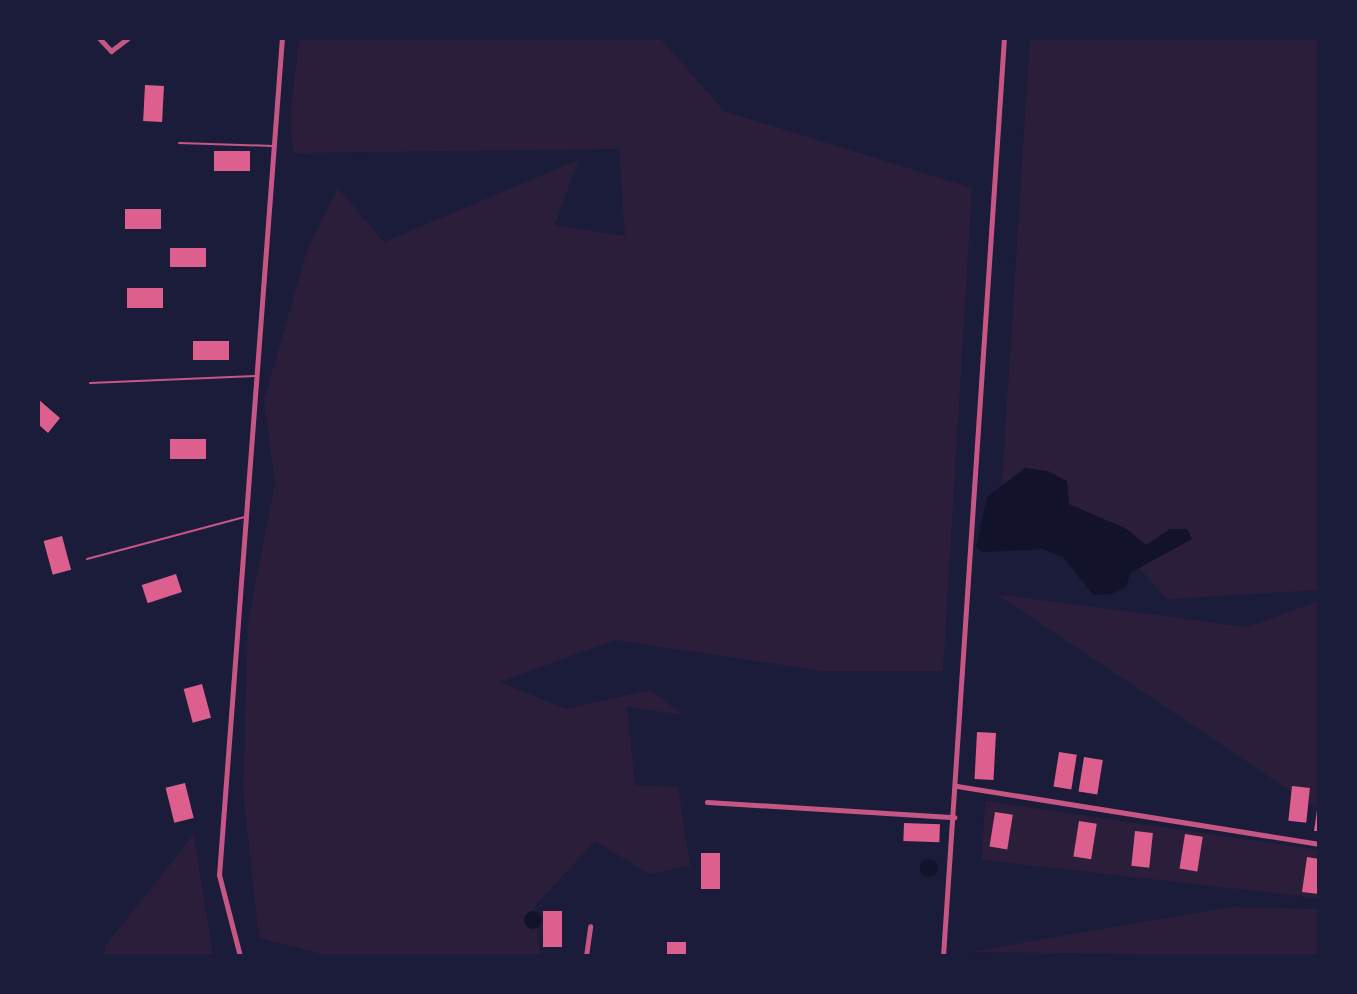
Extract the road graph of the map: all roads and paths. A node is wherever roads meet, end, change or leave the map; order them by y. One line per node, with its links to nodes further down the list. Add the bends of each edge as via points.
1 (99, 38): 2 (street, via 111,51)
2 (128, 38)
3 (282, 38): 6 (street)
4 (1004, 38): 11 (street)
5 (179, 143): 6 (lane)
6 (273, 146): 7 (street)
7 (256, 376): 8 (lane); 9 (street)
8 (90, 383)
9 (246, 517): 10 (lane); 16 (street, via 219,875)
10 (87, 559)
11 (957, 786): 13 (street); 14 (street)
12 (707, 802): 13 (street)
13 (955, 817): 18 (street)
14 (1319, 844)
15 (590, 926): 17 (street)
16 (240, 956)
17 (586, 956)
18 (943, 956)

